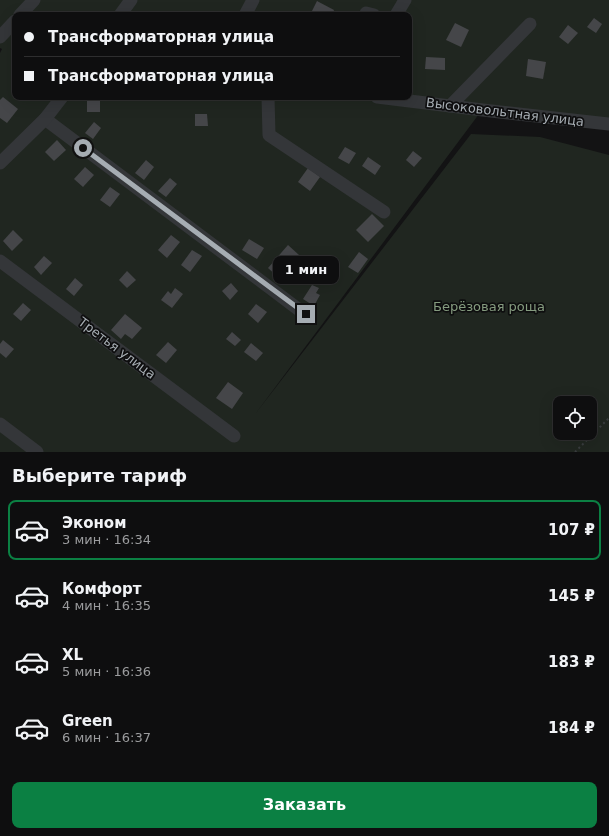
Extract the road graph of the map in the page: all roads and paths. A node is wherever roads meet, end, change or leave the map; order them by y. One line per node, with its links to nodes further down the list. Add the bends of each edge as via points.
1 (34, 0): 5 (street)
2 (131, 0): 6 (street)
3 (253, 0): 7 (street)
4 (405, 0): 8 (street)
5 (23, 12)
6 (122, 12)
7 (247, 12)
8 (398, 12)
9 (12, 24): 11 (street)
10 (530, 24): 15 (street)
11 (0, 37)
12 (60, 100): 16 (street)
13 (268, 100): 19 (street, via 269,135)
14 (401, 100): 15 (street, Высоковольтная улица)
15 (450, 106): 17 (street, Высоковольтная улица)
16 (45, 119): 18 (street); 21 (street)
17 (609, 124)
18 (0, 163)
19 (384, 212)
20 (0, 261): 24 (street, Третья улица)
21 (306, 314)
22 (609, 418): 26 (path)
23 (0, 424): 25 (street)
24 (234, 436)
25 (37, 452)
26 (575, 452)

